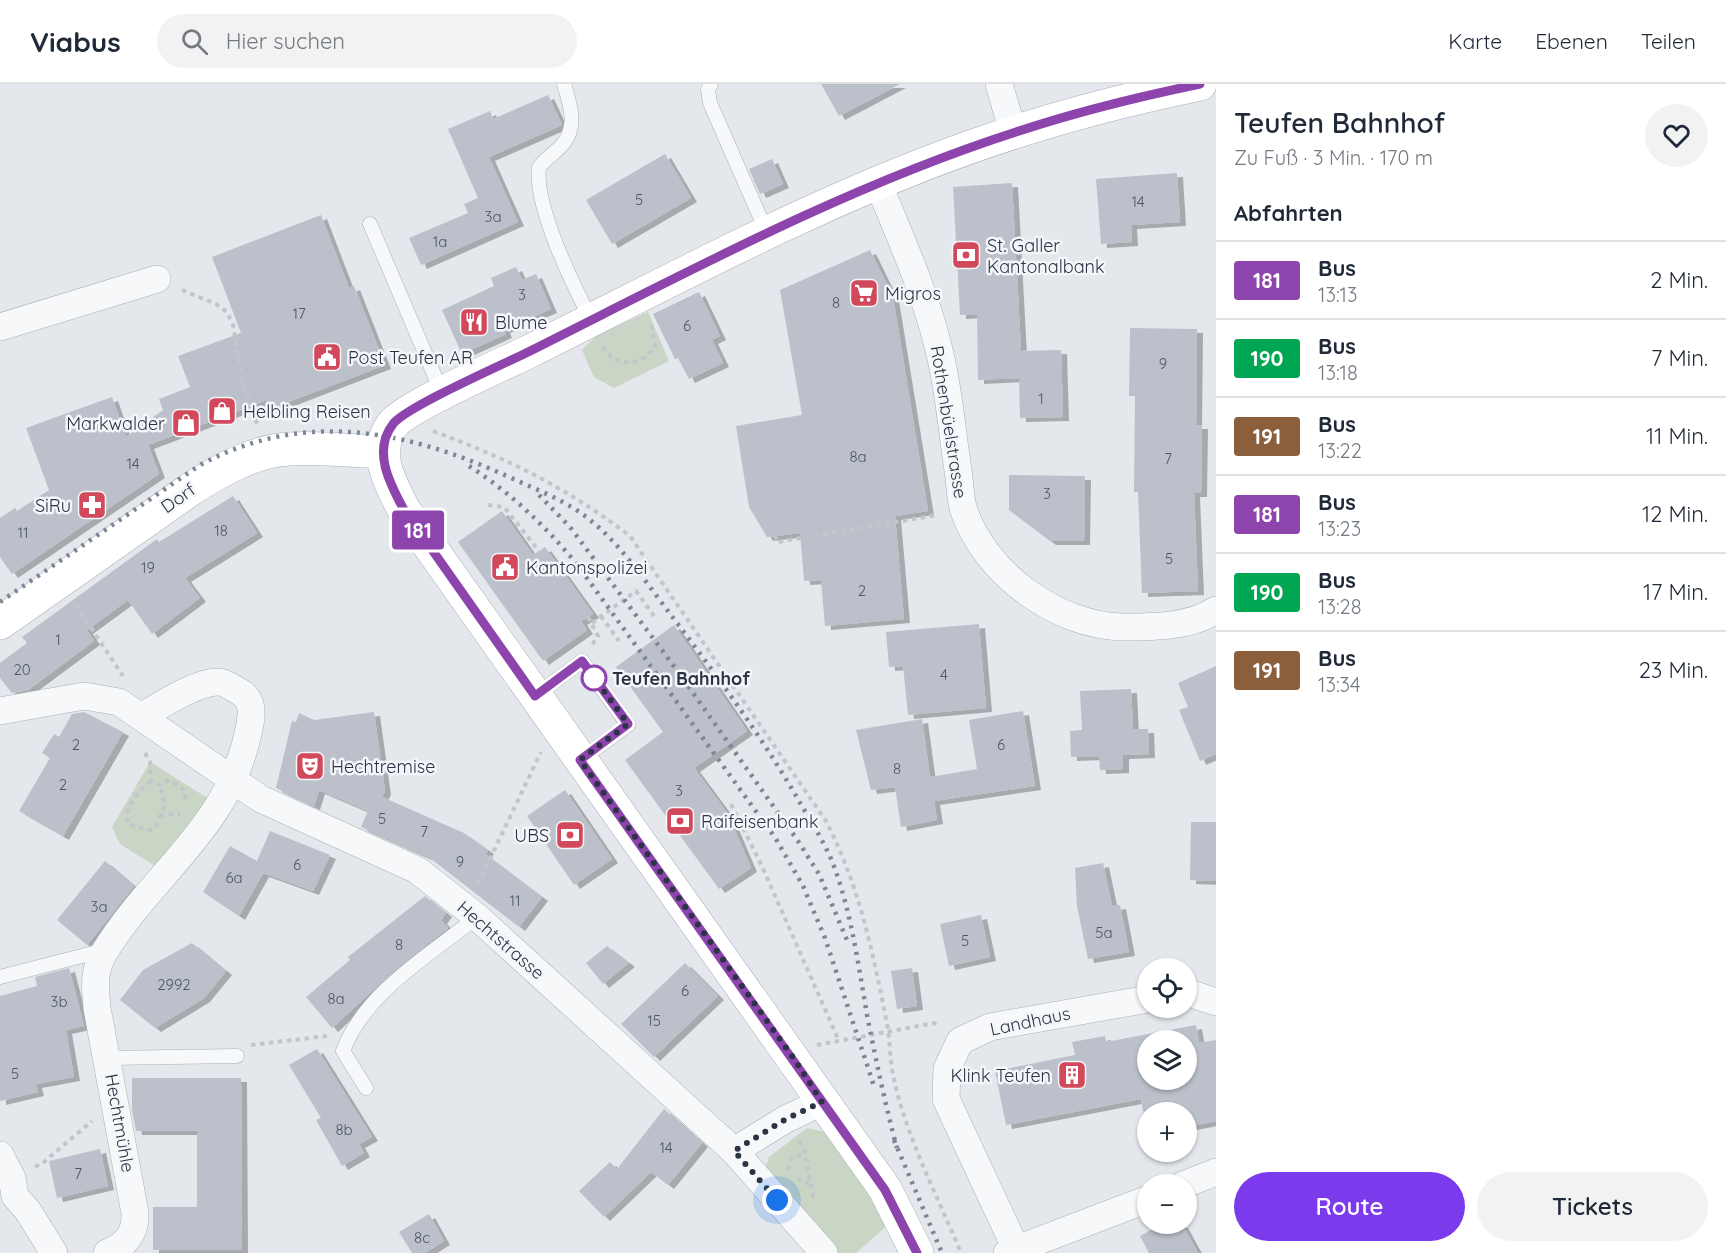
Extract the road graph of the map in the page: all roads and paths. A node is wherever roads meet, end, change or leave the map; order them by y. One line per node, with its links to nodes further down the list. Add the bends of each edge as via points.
1 (564, 84): 12 (lane, via 572,126 563,144 538,167 537,177 550,224)
2 (711, 84): 8 (lane, via 710,104)
3 (999, 84): 5 (street)
4 (1200, 84): 5 (main road, via 1118,101)
5 (1013, 132): 6 (main road)
6 (878, 183): 8 (main road); 22 (street, Rothenbüelstrasse, via 919,281 940,354 964,510 979,541 1012,579 1042,604 1079,621 1112,627 1159,627 1206,617)
7 (370, 224): 13 (lane)
8 (767, 234): 12 (main road)
9 (157, 279): 11 (street); 14 (path, via 227,312)
10 (648, 318): 12 (path, via 655,346 641,361 614,360)
11 (0, 327)
12 (596, 332): 13 (main road)
13 (443, 394): 16 (main road, via 394,421)
14 (257, 424)
15 (432, 431): 51 (path, via 498,455 546,479 630,536 826,821 862,906)
16 (383, 452): 26 (main road, Dorf, via 289,449 268,452 223,469); 32 (main road, via 391,483 404,510)
17 (488, 505): 20 (path, via 504,507)
18 (941, 514): 19 (path, via 777,542)
19 (775, 536)
20 (539, 551)
21 (79, 608): 33 (path, via 124,677)
22 (1216, 610)
23 (601, 616): 24 (path, via 636,591); 27 (path); 28 (path)
24 (654, 616)
25 (588, 617): 27 (path)
26 (0, 623)
27 (592, 623): 29 (path, via 598,636)
28 (619, 641)
29 (582, 661): 32 (lane); 38 (lane, via 628,724)
30 (634, 676): 31 (path)
31 (641, 691)
32 (535, 696): 38 (main road)
33 (119, 702): 34 (street, Hechtstrasse, via 84,696); 35 (street, Hechtstrasse)
34 (0, 711)
35 (141, 717): 40 (street, Hechtstrasse); 40 (street, via 171,699 213,683 226,684 244,695 251,716)
36 (545, 743): 44 (path)
37 (144, 752): 39 (path, via 150,762)
38 (580, 760): 59 (main road)
39 (151, 781): 41 (path); 43 (path, via 126,817 128,824 149,830 156,826)
40 (234, 782): 44 (street, Hechtstrasse, via 261,799 417,870); 45 (street, via 220,806)
41 (160, 786): 43 (path, via 165,804); 43 (path, via 174,782 184,790 187,809 182,814)
42 (731, 804): 52 (path)
43 (160, 815)
44 (472, 913): 50 (lane, via 373,1000); 61 (street, Hechtstrasse)
45 (105, 950): 46 (lane); 56 (street, Hechtmühle, via 95,981)
46 (0, 977)
47 (1197, 996): 49 (street)
48 (1137, 1001): 53 (street, Landhaus, via 990,1028)
49 (1216, 1002)
50 (351, 1030): 55 (path, via 313,1040 252,1045); 58 (lane, via 343,1051)
51 (888, 1032): 52 (path); 53 (path, via 934,1023); 74 (path, via 894,1075 912,1136)
52 (839, 1041): 54 (path)
53 (960, 1041): 69 (street, via 947,1068 946,1099)
54 (808, 1046)
55 (237, 1056): 56 (lane)
56 (108, 1058): 57 (street, Hechtmühle)
57 (114, 1088): 65 (path, via 101,1112 80,1132 44,1162); 71 (street, Hechtmühle, via 135,1224 121,1247)
58 (366, 1088)
59 (822, 1102): 61 (street); 73 (main road, via 885,1190)
60 (797, 1135): 62 (path)
61 (734, 1151): 72 (street, Hechtstrasse)
62 (805, 1153): 66 (path); 66 (path, via 791,1159 788,1170 796,1179)
63 (1216, 1172): 64 (street)
64 (1197, 1179)
65 (7, 1183): 70 (street)
66 (812, 1185): 68 (path)
67 (1137, 1203): 69 (street)
68 (815, 1204)
69 (1012, 1251)
70 (54, 1253)
71 (107, 1253)
72 (824, 1253)
73 (917, 1253)
74 (961, 1253)

